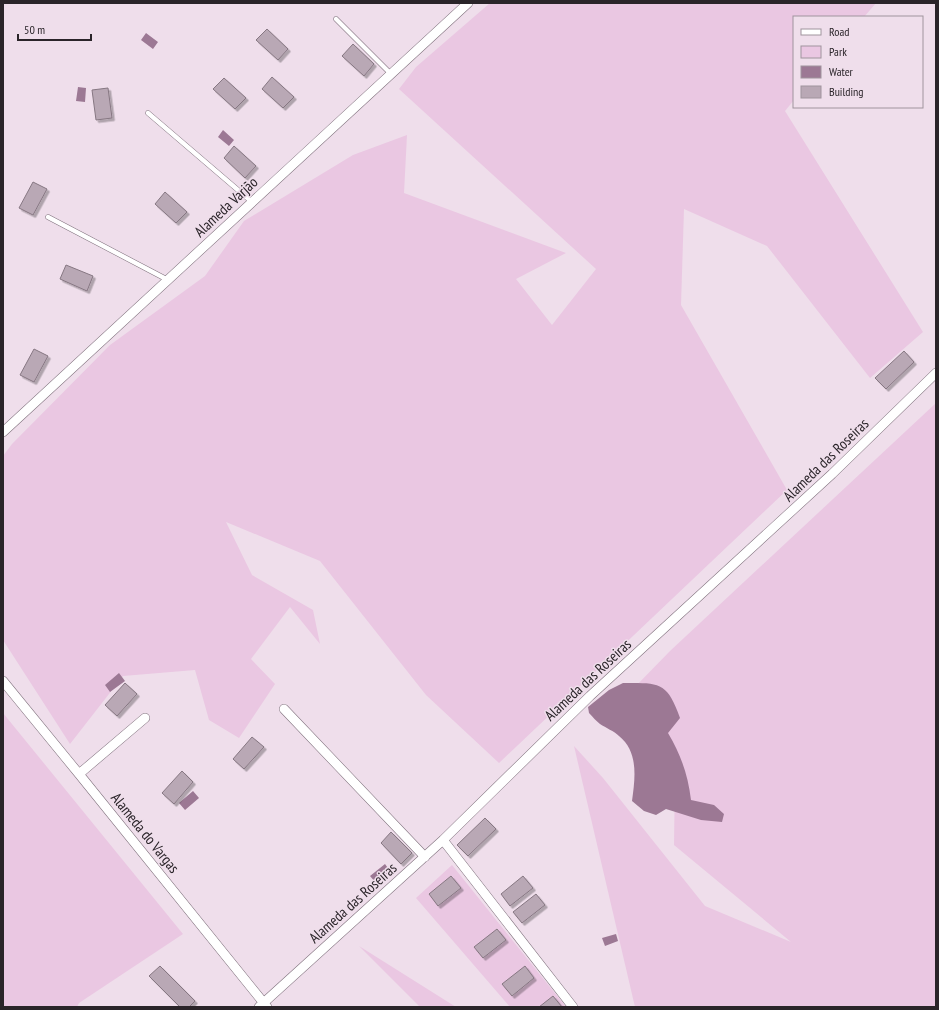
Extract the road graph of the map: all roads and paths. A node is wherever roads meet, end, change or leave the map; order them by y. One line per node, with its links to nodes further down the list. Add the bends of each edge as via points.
1 (465, 4): 3 (street, Alameda Varjão)
2 (336, 19): 3 (lane)
3 (391, 74): 5 (street, Alameda Varjão)
4 (148, 113): 5 (lane)
5 (252, 202): 7 (street, Alameda Varjão)
6 (48, 217): 7 (lane)
7 (168, 280): 9 (street, Alameda Varjão)
8 (936, 373): 14 (street, Alameda das Roseiras, via 832,474 590,696)
9 (3, 432)
10 (3, 682): 13 (street, Alameda do Vargas)
11 (284, 709): 15 (street)
12 (145, 718): 13 (street)
13 (79, 774): 16 (street, Alameda do Vargas)
14 (443, 840): 15 (street, Alameda das Roseiras); 17 (street)
15 (425, 857): 16 (street, Alameda das Roseiras)
16 (263, 1006)
17 (574, 1007)

